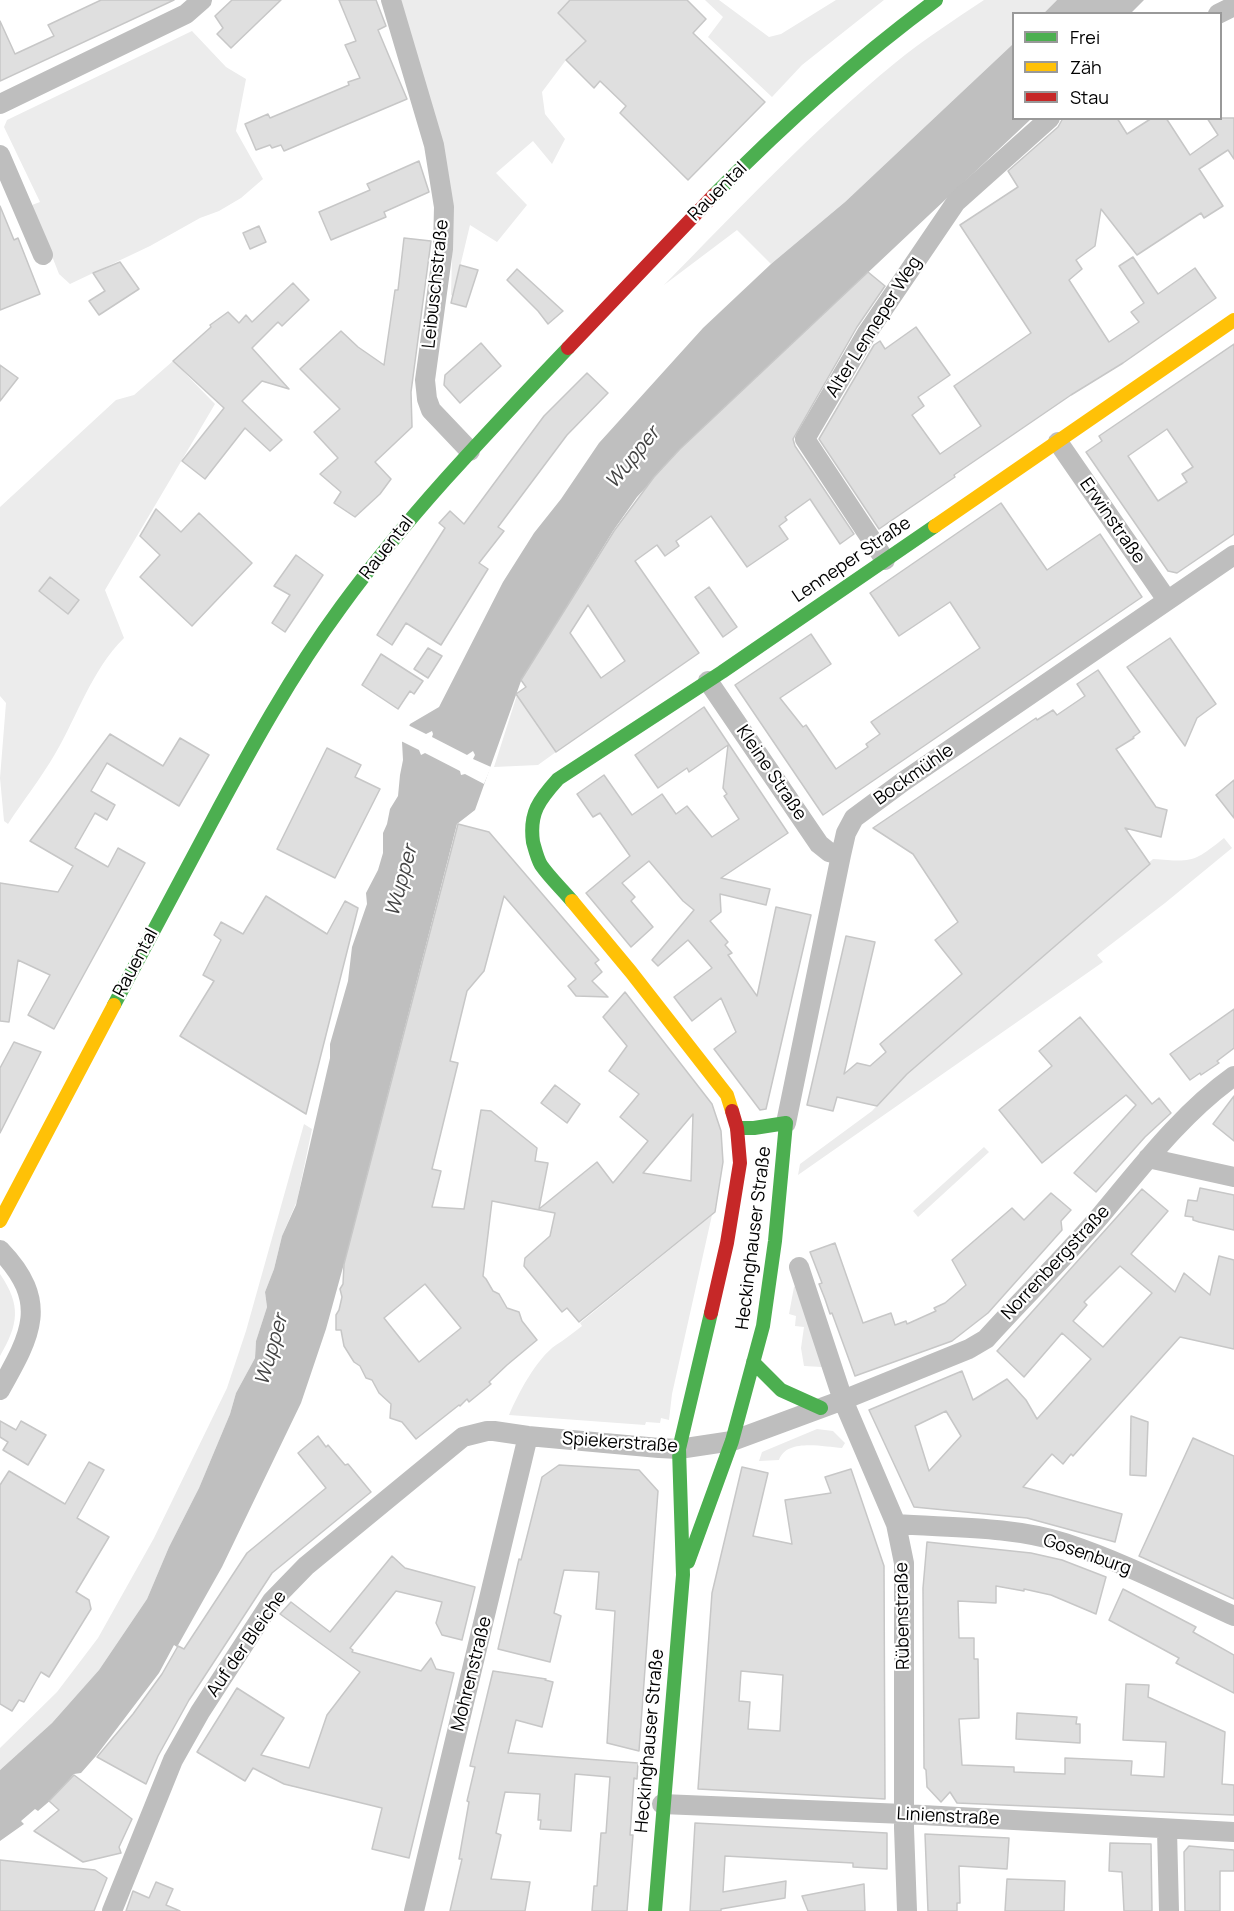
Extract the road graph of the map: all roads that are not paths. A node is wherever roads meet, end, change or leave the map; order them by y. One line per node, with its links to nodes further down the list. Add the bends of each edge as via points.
1 (202, 0): 4 (street)
2 (391, 0): 11 (street, Leibuschstraße, via 434,145 444,207 443,249 425,380 427,399 431,410)
3 (936, 0): 11 (main road, Rauental, via 878,43 795,116 680,230)
4 (183, 7): 5 (street)
5 (0, 104)
6 (1048, 120): 13 (street, Alter Lenneper Weg, via 956,202 867,333 805,439)
7 (0, 155): 8 (street)
8 (44, 255)
9 (1234, 320): 10 (main road, Lenneper Straße)
10 (1058, 442): 13 (main road, Lenneper Straße); 14 (street, Erwinstraße)
11 (470, 451): 23 (main road, Rauental, via 382,553 313,647 276,706 167,903)
12 (1234, 555): 14 (street, Bockmühle)
13 (885, 560): 15 (main road, Lenneper Straße)
14 (1167, 600): 17 (street, Bockmühle, via 854,818)
15 (708, 681): 16 (main road, Lenneper Straße, via 550,786 532,817); 17 (street, Kleine Straße, via 819,844)
16 (537, 855): 20 (main road, Heckinghauser Straße, via 727,1095)
17 (841, 855): 19 (street, Bockmühle)
18 (1234, 1076): 21 (street, Norrenbergstraße, via 1217,1088)
19 (786, 1123): 20 (main road, Heckinghauser Straße); 26 (main road, Heckinghauser Straße, via 765,1313)
20 (738, 1128): 33 (main road, Heckinghauser Straße, via 740,1163 727,1243)
21 (1148, 1158): 22 (street); 28 (street, Norrenbergstraße, via 986,1339)
22 (1234, 1177)
23 (0, 1221)
24 (0, 1250): 27 (street, via 22,1277 32,1313 22,1349)
25 (799, 1267): 28 (street, Rübenstraße)
26 (753, 1362): 29 (main road, via 781,1390); 32 (main road, Heckinghauser Straße)
27 (0, 1390)
28 (843, 1400): 29 (street, Spiekerstraße); 34 (street, Rübenstraße)
29 (820, 1408): 32 (street, Spiekerstraße)
30 (528, 1436): 31 (street, Spiekerstraße, via 487,1431); 33 (street, Spiekerstraße); 42 (street, Mohrenstraße)
31 (463, 1437): 41 (street, Auf der Bleiche, via 306,1566 272,1601 173,1760)
32 (732, 1441): 33 (street, Spiekerstraße); 35 (main road, Heckinghauser Straße)
33 (679, 1449): 35 (main road, Heckinghauser Straße)
34 (896, 1524): 36 (street, Gosenburg, via 1010,1532 1064,1543); 38 (street, Rübenstraße, via 904,1563)
35 (683, 1575): 37 (main road, Heckinghauser Straße)
36 (1234, 1616)
37 (662, 1804): 38 (street, Linienstraße); 43 (main road, Heckinghauser Straße)
38 (904, 1814): 39 (street, Linienstraße); 44 (street, Rübenstraße)
39 (1167, 1830): 40 (street, Linienstraße); 45 (street)
40 (1234, 1832)
41 (112, 1911)
42 (414, 1911)
43 (655, 1911)
44 (907, 1911)
45 (1168, 1911)

